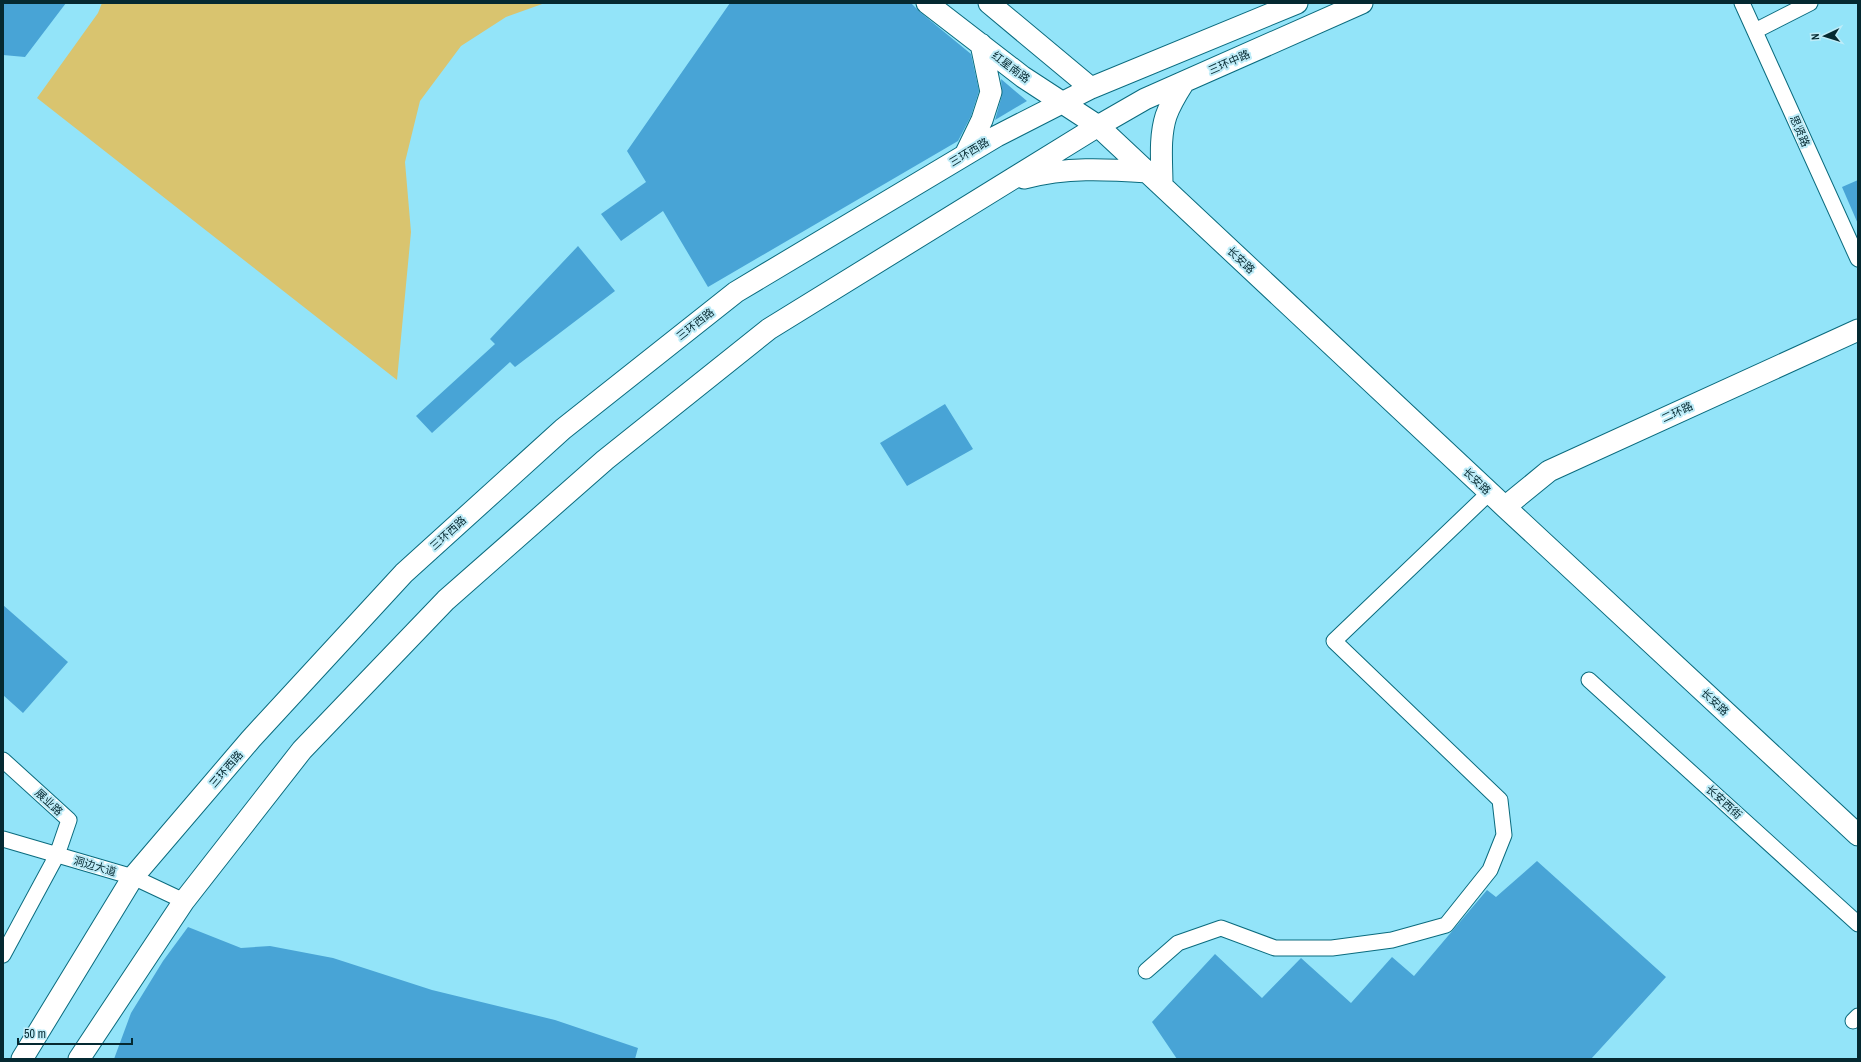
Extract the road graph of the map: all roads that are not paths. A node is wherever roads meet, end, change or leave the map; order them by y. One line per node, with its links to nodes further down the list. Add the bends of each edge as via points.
1 (927, 3): 8 (main road, 红星南路)
2 (989, 3): 9 (main road)
3 (1297, 3): 10 (main road)
4 (1362, 3): 11 (main road, 三环中路)
5 (1742, 3): 7 (street, 思贤路)
6 (1810, 3): 7 (street)
7 (1755, 30): 18 (street, 思贤路)
8 (981, 44): 13 (main road, 红星南路, via 1023,77); 15 (main road, via 991,92 982,120)
9 (1063, 63): 10 (main road, via 1086,69 1113,71); 12 (main road)
10 (1144, 66): 12 (main road)
11 (1184, 82): 14 (main road, 三环中路); 16 (main road, via 1166,117)
12 (1091, 88): 13 (main road, 三环西路); 14 (main road)
13 (1062, 102): 14 (main road, 红星南路); 15 (main road, 三环西路)
14 (1098, 126): 16 (main road, 长安路); 17 (main road, 三环中路)
15 (965, 155): 27 (main road, 三环西路, via 736,292 563,429 404,573 251,739)
16 (1155, 179): 17 (main road, via 1104,169 1051,171); 20 (main road, 长安路)
17 (1008, 182): 28 (main road, 三环中路, via 769,329 605,460 446,600 302,750)
18 (1858, 259)
19 (1858, 330): 21 (main road, 二环路, via 1549,471)
20 (1489, 493): 21 (main road, 长安路); 31 (street, via 1334,642 1500,800 1504,835 1490,870 1446,925 1392,940 1332,948 1275,948 1221,928 1178,943)
21 (1504, 507): 24 (main road, 长安路)
22 (1590, 680): 29 (street, 长安西街)
23 (3, 760): 26 (street, 展业路, via 69,820)
24 (1858, 835)
25 (3, 839): 26 (street, 洞边大道)
26 (57, 855): 27 (street, 洞边大道); 30 (street)
27 (133, 877): 28 (street, 洞边大道); 32 (main road, 三环西路)
28 (184, 901): 33 (main road, 三环中路)
29 (1858, 924)
30 (3, 955)
31 (1146, 971)
32 (22, 1059)
33 (79, 1059)

